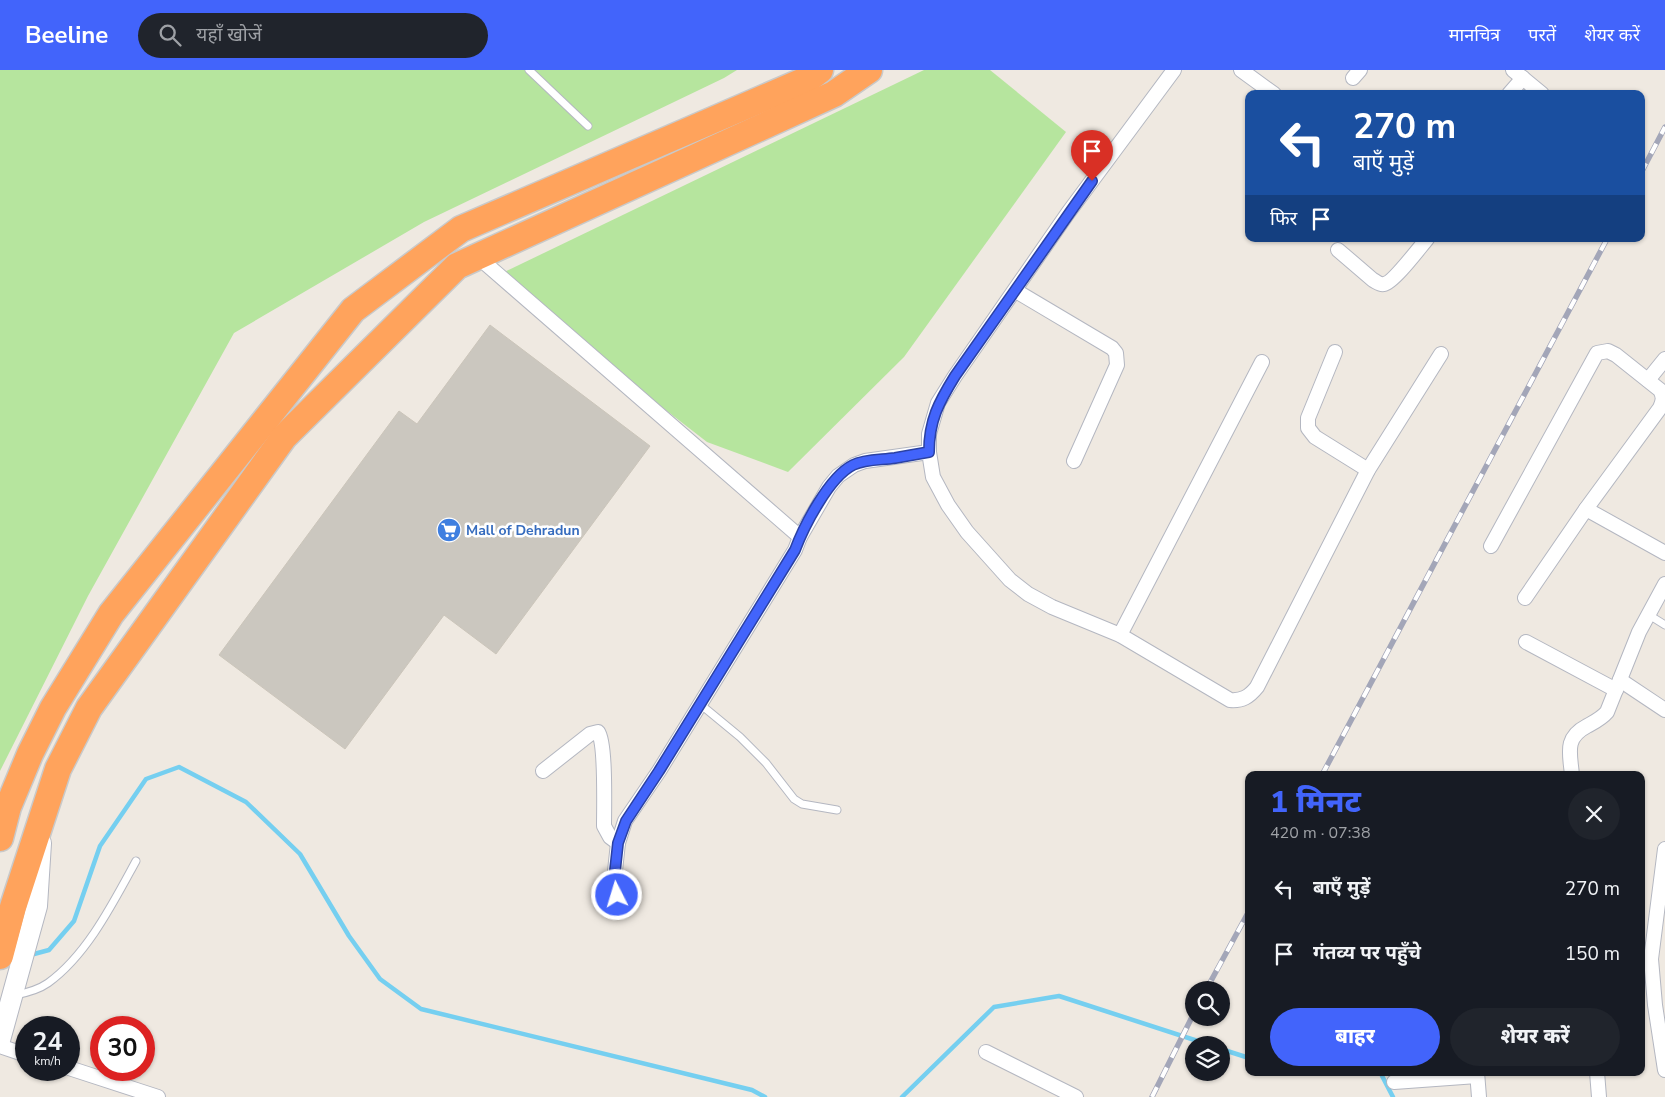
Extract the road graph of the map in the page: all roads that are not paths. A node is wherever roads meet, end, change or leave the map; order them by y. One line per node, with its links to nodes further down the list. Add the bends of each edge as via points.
1 (529, 70): 10 (lane)
2 (820, 70): 39 (highway, via 808,79 461,229 353,310 111,614 53,708)
3 (868, 70): 13 (highway, via 834,94)
4 (1174, 70): 14 (street, via 1068,213)
5 (1241, 70): 7 (street)
6 (1518, 74): 8 (street); 9 (street)
7 (1268, 90)
8 (1511, 90)
9 (1537, 90)
10 (588, 126)
11 (1425, 242): 12 (street, via 1384,284 1373,280)
12 (1338, 250)
13 (478, 256): 24 (street); 40 (highway, via 457,266 284,437 89,708 58,769)
14 (1016, 291): 20 (street, via 938,403 929,434); 21 (street, via 1116,353 1117,365)
15 (1335, 352): 22 (street, via 1308,418 1308,428 1315,437)
16 (1441, 354): 22 (street)
17 (1665, 359): 19 (street)
18 (1262, 362): 31 (street)
19 (1648, 380): 23 (street, via 1663,395 1660,408); 25 (street, via 1608,350 1597,353)
20 (929, 452): 24 (street, via 854,465 829,487); 31 (street, via 933,477 948,505 967,532 1010,580 1052,607)
21 (1074, 461)
22 (1368, 470): 31 (street, via 1251,695 1230,700)
23 (1586, 509): 26 (street); 28 (street)
24 (800, 537): 34 (street)
25 (1491, 546)
26 (1665, 553)
27 (1665, 584): 29 (street)
28 (1525, 598)
29 (1648, 615): 30 (lane); 33 (street)
30 (1665, 625)
31 (1120, 636)
32 (1526, 642): 33 (street)
33 (1618, 685): 35 (street); 36 (street, via 1604,716 1574,735 1569,746)
34 (700, 704): 38 (lane, via 766,763 794,799 802,804); 42 (street, via 626,821)
35 (1665, 710)
36 (1572, 771)
37 (543, 772): 42 (street, via 590,734 598,732 602,748 604,826)
38 (837, 810)
39 (4, 815): 41 (highway)
40 (42, 819): 46 (highway); 47 (street, via 37,906)
41 (0, 838)
42 (618, 843): 45 (street, via 614,880)
43 (1665, 850): 52 (street, via 1651,959)
44 (136, 861): 47 (lane, via 102,923 64,970 46,984)
45 (620, 909)
46 (0, 956)
47 (12, 996): 48 (street)
48 (0, 1040)
49 (0, 1046): 50 (street)
50 (15, 1051)
51 (986, 1052): 61 (street)
52 (1665, 1070)
53 (80, 1072): 58 (street)
54 (1456, 1076): 57 (street)
55 (1477, 1076): 62 (street)
56 (1597, 1076): 63 (street)
57 (1394, 1082)
58 (116, 1084): 59 (street); 60 (street)
59 (110, 1097)
60 (158, 1097)
61 (1076, 1097)
62 (1479, 1097)
63 (1599, 1097)

